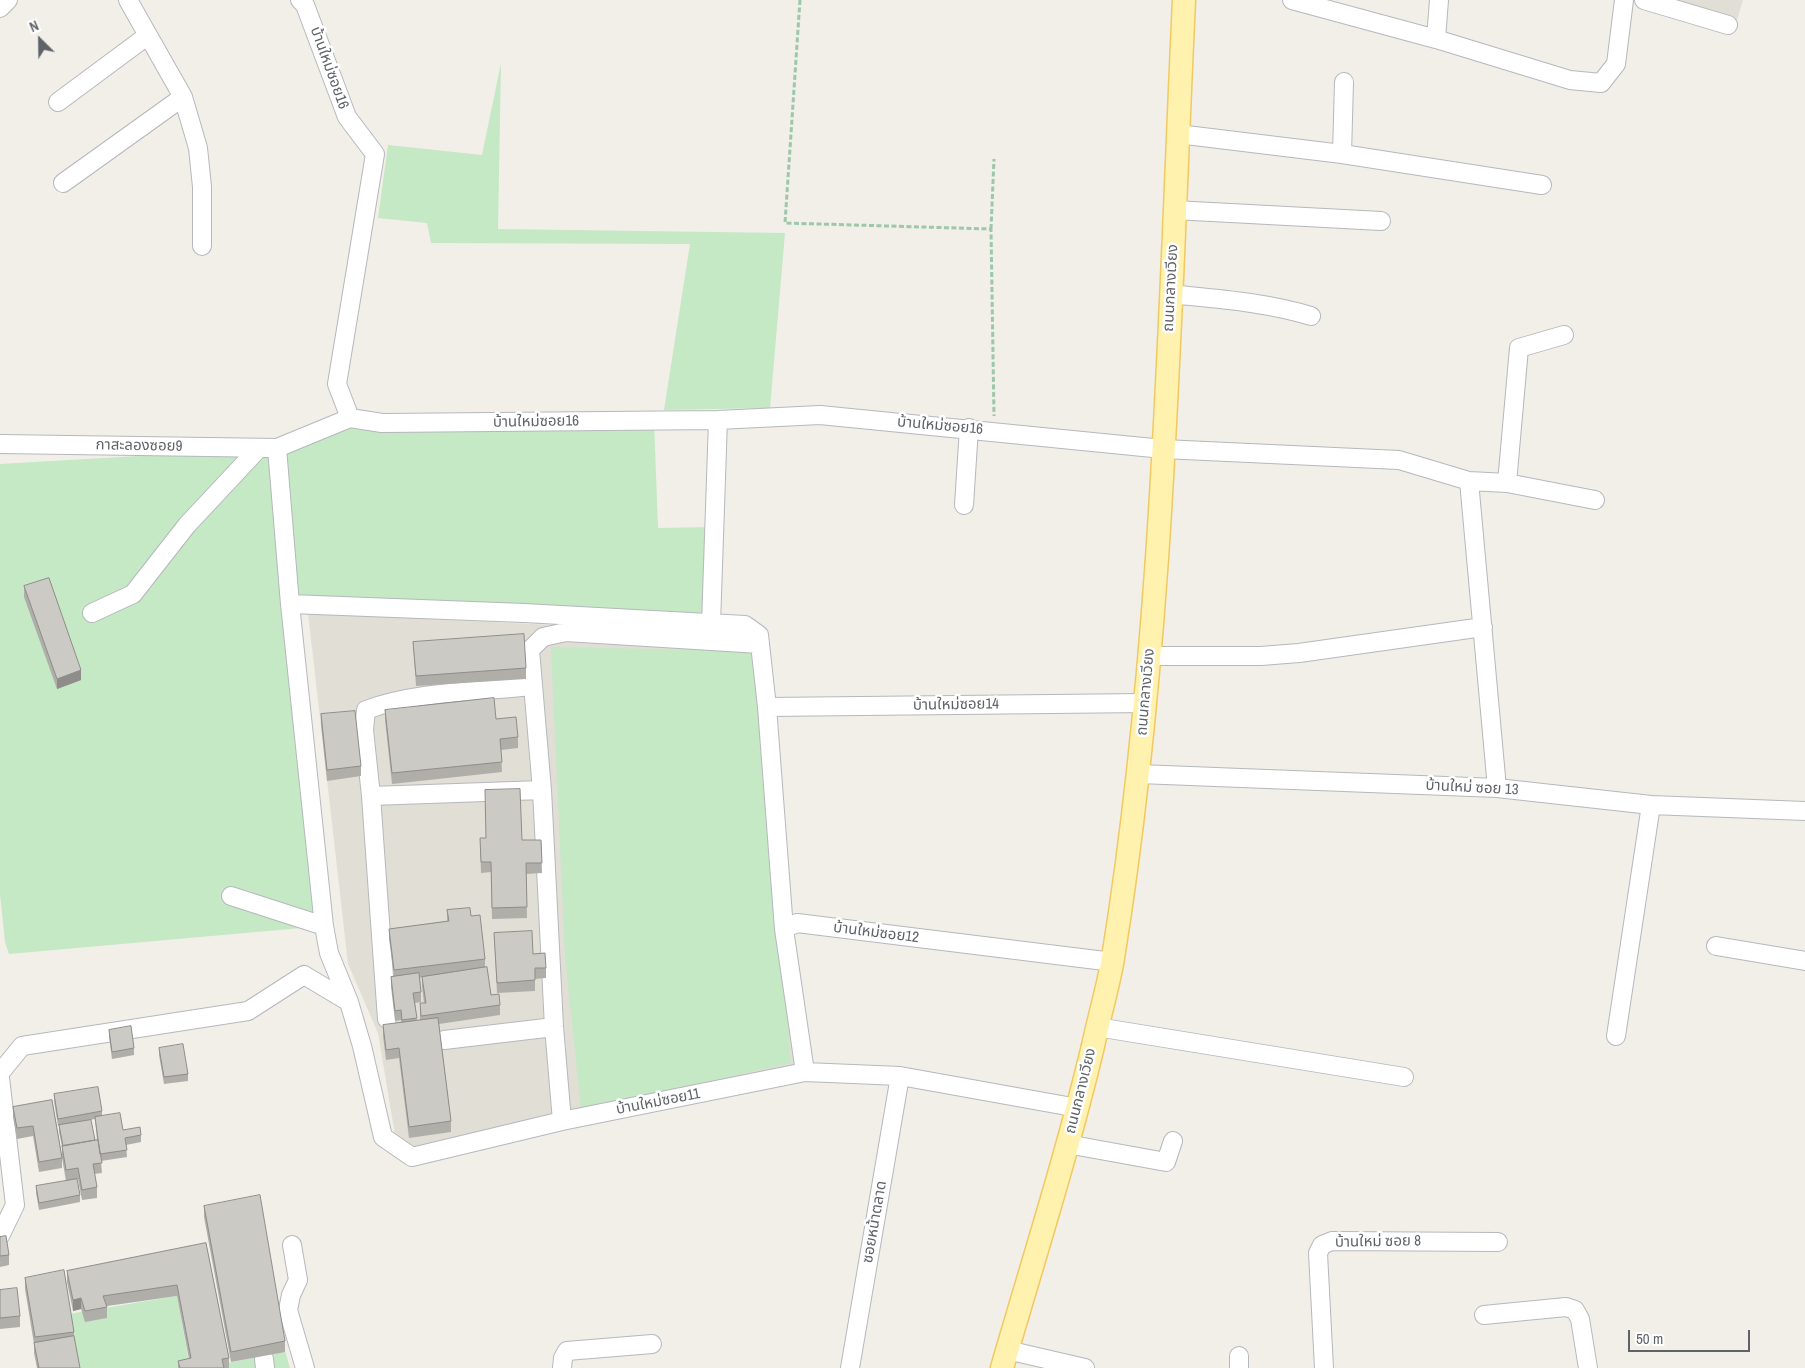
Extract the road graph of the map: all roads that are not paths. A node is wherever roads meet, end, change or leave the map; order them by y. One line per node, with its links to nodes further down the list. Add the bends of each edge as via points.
1 (8, 0): 9 (street)
2 (128, 0): 11 (street)
3 (1184, 0): 16 (main road, ถนนกลางเวียง)
4 (1292, 0): 12 (street)
5 (1439, 0): 12 (street)
6 (1624, 0): 12 (street, via 1616,64 1601,83 1570,80)
7 (1644, 0): 10 (street)
8 (307, 2): 26 (street, บ้านใหม่ซอย16, via 347,117 376,154 337,384)
9 (0, 8)
10 (1728, 25)
11 (147, 36): 14 (street); 15 (street)
12 (1436, 39)
13 (1344, 82): 17 (street)
14 (183, 97): 18 (street); 22 (street, via 198,148)
15 (58, 102)
16 (1178, 134): 17 (street); 20 (main road, ถนนกลางเวียง)
17 (1342, 154): 19 (street)
18 (63, 183)
19 (1542, 185)
20 (1174, 210): 21 (street); 23 (main road, ถนนกลางเวียง)
21 (1381, 221)
22 (202, 246)
23 (1170, 294): 24 (street, via 1258,303); 32 (main road, ถนนกลางเวียง)
24 (1311, 316)
25 (1564, 335): 34 (street, via 1519,348)
26 (350, 418): 27 (street, บ้านใหม่ซอย16, via 382,423); 31 (street)
27 (718, 420): 28 (street, บ้านใหม่ซอย16, via 820,415); 39 (street)
28 (969, 428): 32 (street, บ้านใหม่ซอย16); 36 (street)
29 (0, 444): 30 (street, กาสะลองซอย9)
30 (259, 448): 31 (street, กาสะลองซอย9); 38 (street, via 187,525 133,594)
31 (278, 448): 37 (street, บ้านใหม่ซอย11)
32 (1163, 448): 33 (street, บ้านใหม่ซอย16, via 1399,460); 42 (main road, ถนนกลางเวียง)
33 (1469, 481): 34 (street, บ้านใหม่ซอย16); 40 (street)
34 (1507, 483): 35 (street, บ้านใหม่ซอย16)
35 (1596, 500)
36 (964, 505)
37 (290, 604): 39 (street); 53 (street, บ้านใหม่ซอย11)
38 (92, 614)
39 (711, 624): 41 (street, via 745,625 758,635)
40 (1483, 627): 42 (street, via 1298,653); 47 (street)
41 (760, 644): 43 (street, via 559,634 543,637 530,650); 45 (street)
42 (1149, 656): 44 (main road, ถนนกลางเวียง)
43 (532, 686): 48 (street); 49 (street, via 405,699 366,710 364,730)
44 (1146, 703): 45 (street, บ้านใหม่ซอย14); 46 (main road, ถนนกลางเวียง)
45 (766, 707): 54 (street)
46 (1139, 774): 47 (street, บ้านใหม่ ซอย 13); 57 (main road, ถนนกลางเวียง)
47 (1497, 788): 50 (street, บ้านใหม่ ซอย 13)
48 (542, 790): 49 (street); 60 (street)
49 (371, 796): 59 (street)
50 (1651, 806): 51 (street, บ้านใหม่ ซอย 13); 62 (street)
51 (1805, 812)
52 (231, 896): 53 (street)
53 (324, 926): 58 (street, บ้านใหม่ซอย11, via 329,953)
54 (784, 929): 57 (street, บ้านใหม่ซอย12, via 797,923); 64 (street)
55 (1716, 946): 56 (street)
56 (1805, 961)
57 (1112, 962): 61 (main road, ถนนกลางเวียง)
58 (349, 1002): 65 (street, via 304,975 248,1011 22,1046); 70 (street, บ้านใหม่ซอย11, via 383,1137 412,1156)
59 (387, 1019)
60 (554, 1027): 63 (street); 70 (street)
61 (1097, 1027): 67 (street); 69 (main road, ถนนกลางเวียง)
62 (1616, 1036)
63 (444, 1040)
64 (805, 1072): 66 (street, บ้านใหม่ซอย11); 70 (street, บ้านใหม่ซอย11)
65 (0, 1073)
66 (900, 1076): 69 (street, บ้านใหม่ซอย11); 81 (street, ซอยหน้าตลาด)
67 (1404, 1077)
68 (0, 1078): 73 (street, via 15,1205)
69 (1078, 1108): 72 (main road, ถนนกลางเวียง)
70 (562, 1121)
71 (1172, 1141): 72 (street, via 1166,1162)
72 (1067, 1144): 78 (main road, ถนนกลางเวียง)
73 (0, 1236)
74 (1498, 1242): 83 (street, บ้านใหม่ ซอย 8, via 1332,1241 1322,1245 1318,1254)
75 (292, 1245): 79 (street, via 298,1280 288,1310)
76 (1484, 1315): 84 (street, via 1566,1306 1575,1310 1580,1318)
77 (652, 1344): 80 (street, via 567,1351 562,1358)
78 (1005, 1359): 82 (street)
79 (305, 1368)
80 (562, 1368)
81 (850, 1368)
82 (1085, 1368)
83 (1324, 1368)
84 (1588, 1368)

